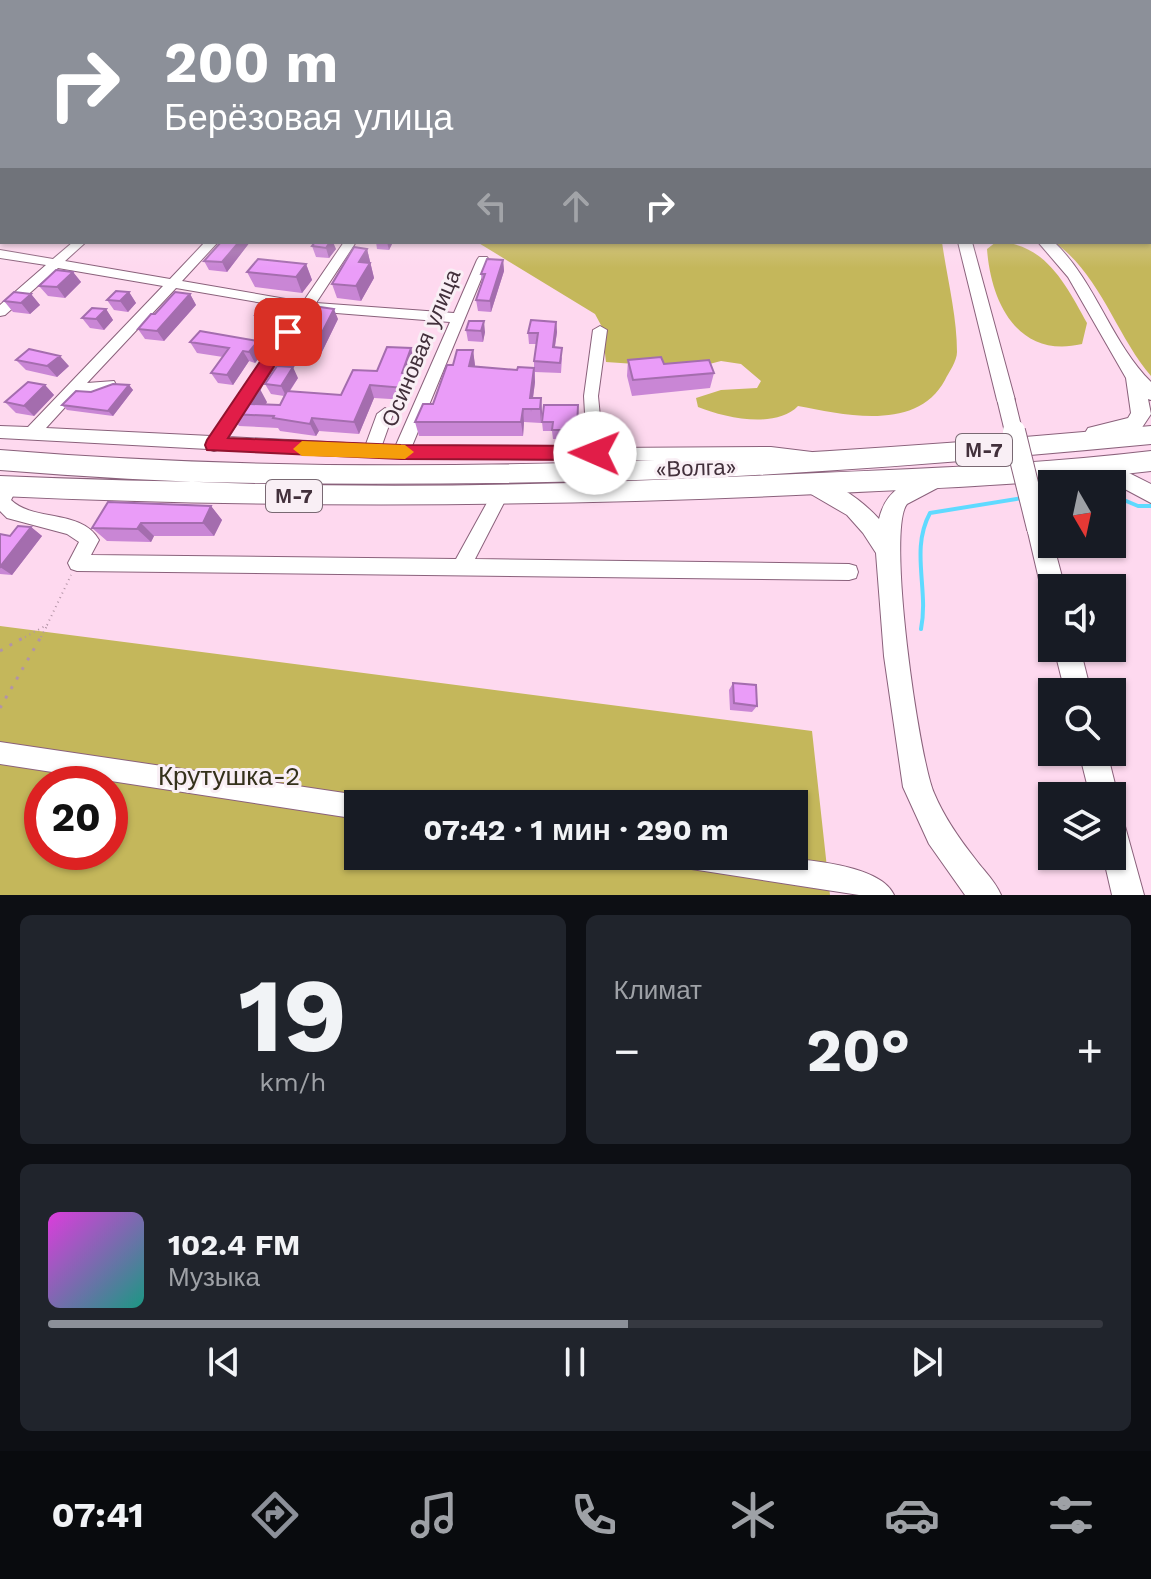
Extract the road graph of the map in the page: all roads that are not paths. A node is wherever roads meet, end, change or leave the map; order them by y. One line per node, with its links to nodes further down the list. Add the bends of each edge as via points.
1 (78, 244): 8 (street)
2 (210, 244): 9 (street)
3 (349, 244): 10 (street)
4 (966, 244): 43 (main road, bridge)
5 (1047, 244): 14 (main road, via 1068,265)
6 (0, 254): 8 (street)
7 (483, 260): 12 (street, Осиновая улица)
8 (54, 264): 9 (street); 11 (street)
9 (174, 283): 10 (street); 16 (street)
10 (305, 306): 12 (street); 22 (street)
11 (0, 312)
12 (456, 318): 25 (street, Осиновая улица)
13 (600, 330): 26 (street, via 591,396)
14 (1133, 375): 17 (main road); 23 (main road, via 1141,406 1134,424)
15 (109, 385): 16 (street)
16 (75, 388): 20 (street)
17 (1151, 393)
18 (385, 414): 24 (street)
19 (0, 432): 20 (street)
20 (30, 435): 22 (street)
21 (1151, 435): 23 (highway, «Волга» / М-7)
22 (214, 445): 24 (street)
23 (1054, 445): 29 (highway, «Волга» / М-7)
24 (372, 451): 25 (street)
25 (401, 452): 26 (street)
26 (595, 453): 29 (street, via 786,453)
27 (0, 460): 29 (highway, «Волга» / М-7, via 393,475)
28 (1151, 461): 31 (highway, «Волга» / М-7)
29 (827, 462)
30 (1151, 467): 32 (main road)
31 (1096, 470)
32 (1111, 470)
33 (1038, 474): 34 (highway, «Волга» / М-7)
34 (939, 478): 36 (highway, «Волга» / М-7); 40 (main road, via 896,501 888,522)
35 (1126, 480): 38 (main road)
36 (811, 484): 39 (highway, «Волга» / М-7); 40 (main road, via 862,513)
37 (5, 486): 39 (highway, «Волга» / М-7, via 277,496); 41 (street, via 2,502 13,513 72,528 90,540 77,563)
38 (1151, 494)
39 (500, 495): 41 (street)
40 (887, 553): 49 (main road, via 917,789 935,829)
41 (462, 565): 42 (street)
42 (849, 572)
43 (1050, 574)
44 (0, 753): 45 (street)
45 (344, 805)
46 (780, 870): 48 (street, via 862,882)
47 (1122, 870): 50 (main road)
48 (881, 895)
49 (985, 895)
50 (1128, 895)

